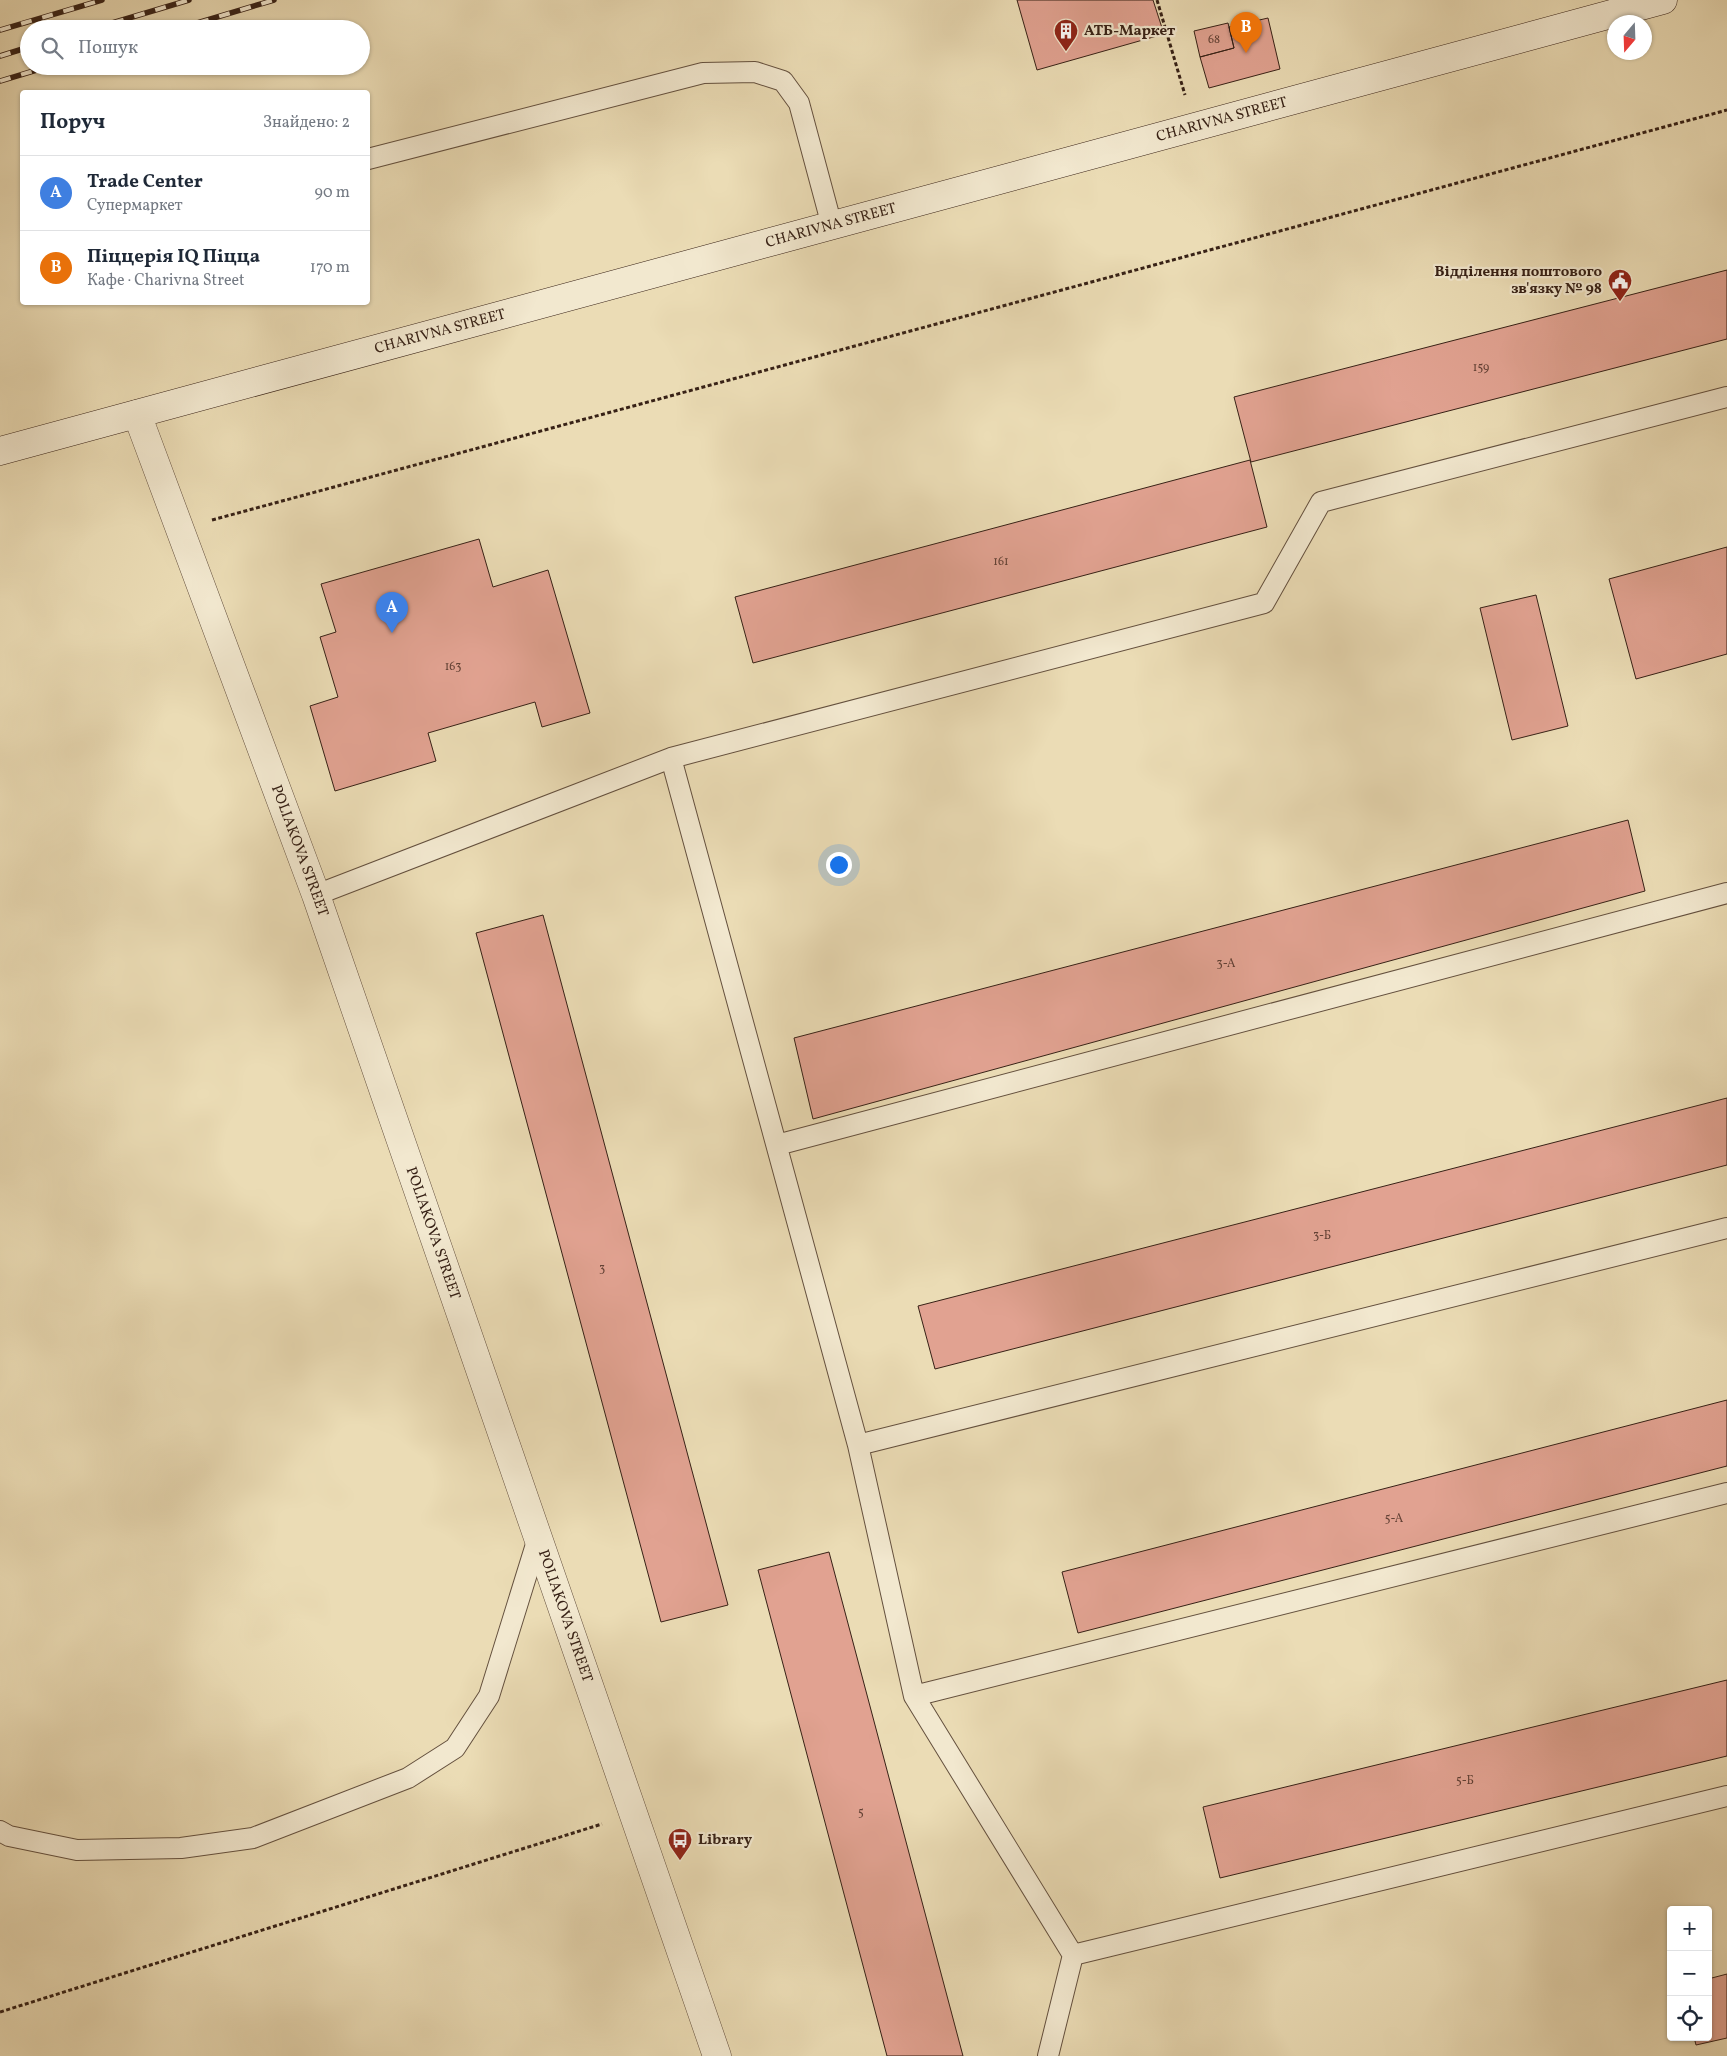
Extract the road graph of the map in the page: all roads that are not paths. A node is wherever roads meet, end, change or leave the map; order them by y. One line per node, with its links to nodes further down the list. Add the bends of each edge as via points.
1 (1664, 0): 3 (street, CHARIVNA STREET)
2 (370, 159): 3 (lane, via 703,73 755,72 782,81 799,103)
3 (832, 226): 5 (street, CHARIVNA STREET)
4 (1727, 397): 7 (lane, via 1322,502 1264,603)
5 (137, 414): 6 (street, CHARIVNA STREET); 9 (street, POLIAKOVA STREET)
6 (0, 451)
7 (672, 758): 9 (lane); 10 (lane)
8 (1727, 894): 10 (lane)
9 (316, 895): 14 (street, POLIAKOVA STREET)
10 (777, 1145): 12 (lane)
11 (1727, 1228): 12 (lane)
12 (858, 1445): 15 (lane)
13 (1727, 1493): 15 (lane)
14 (538, 1538): 17 (lane, via 489,1696 455,1748 408,1778 253,1838 181,1848 77,1850 9,1836); 19 (street, POLIAKOVA STREET)
15 (914, 1696): 18 (lane)
16 (1727, 1796): 18 (lane)
17 (0, 1831)
18 (1073, 1955): 20 (lane)
19 (716, 2056)
20 (1048, 2056)

